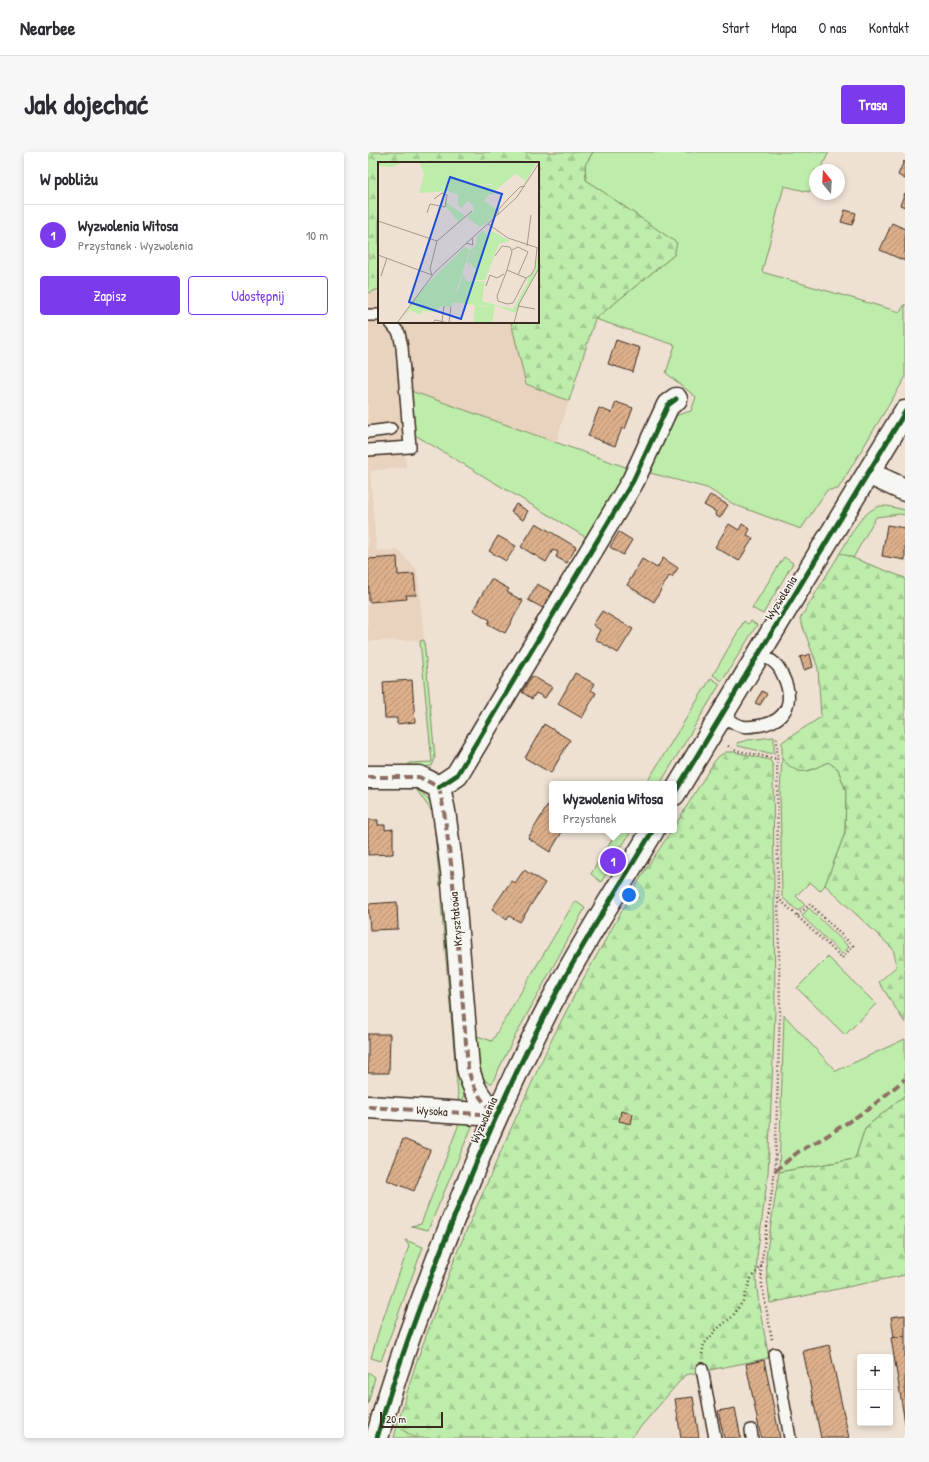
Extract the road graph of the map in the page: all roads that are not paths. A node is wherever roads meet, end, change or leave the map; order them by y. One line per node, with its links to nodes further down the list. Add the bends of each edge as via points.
1 (391, 323): 6 (lane, via 399,333 402,347 410,446)
2 (676, 399): 12 (street, via 668,405 633,481 457,775)
3 (905, 412): 7 (street, Wyzwolenia)
4 (391, 429): 5 (lane)
5 (368, 432)
6 (368, 450)
7 (868, 473): 8 (street); 9 (street, Wyzwolenia)
8 (905, 490)
9 (758, 655): 10 (street, Wyzwolenia); 10 (lane, via 773,661 786,682 788,704 785,713 765,724 753,726 741,726)
10 (722, 715): 13 (street, Wyzwolenia)
11 (368, 777): 12 (street, via 419,777)
12 (439, 787): 16 (street, Kryształowa, via 452,871 468,1068 478,1095)
13 (677, 789)
14 (651, 833): 16 (street, Wyzwolenia, via 553,1000)
15 (368, 1107): 16 (street, Wysoka)
16 (496, 1115): 19 (street, Wyzwolenia, via 398,1364)
17 (775, 1354): 21 (lane)
18 (702, 1369): 20 (lane)
19 (377, 1438)
20 (715, 1438)
21 (790, 1438)

